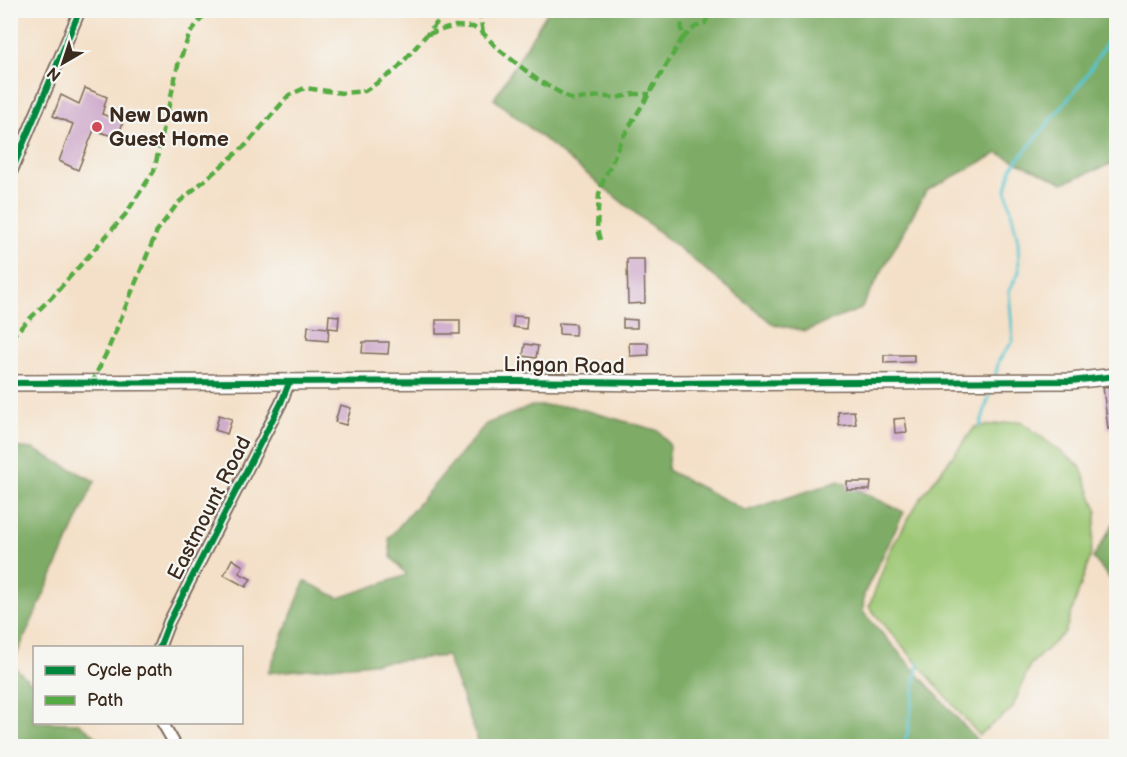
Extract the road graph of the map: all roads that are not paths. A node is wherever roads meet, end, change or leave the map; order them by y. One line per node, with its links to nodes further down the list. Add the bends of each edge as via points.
1 (80, 10): 2 (street)
2 (10, 175)
3 (1116, 376): 5 (street, Lingan Road, via 1077,381)
4 (10, 383): 5 (street, Lingan Road)
5 (289, 383): 6 (street, Eastmount Road)
6 (160, 646)
7 (163, 724): 8 (street)
8 (176, 747)

